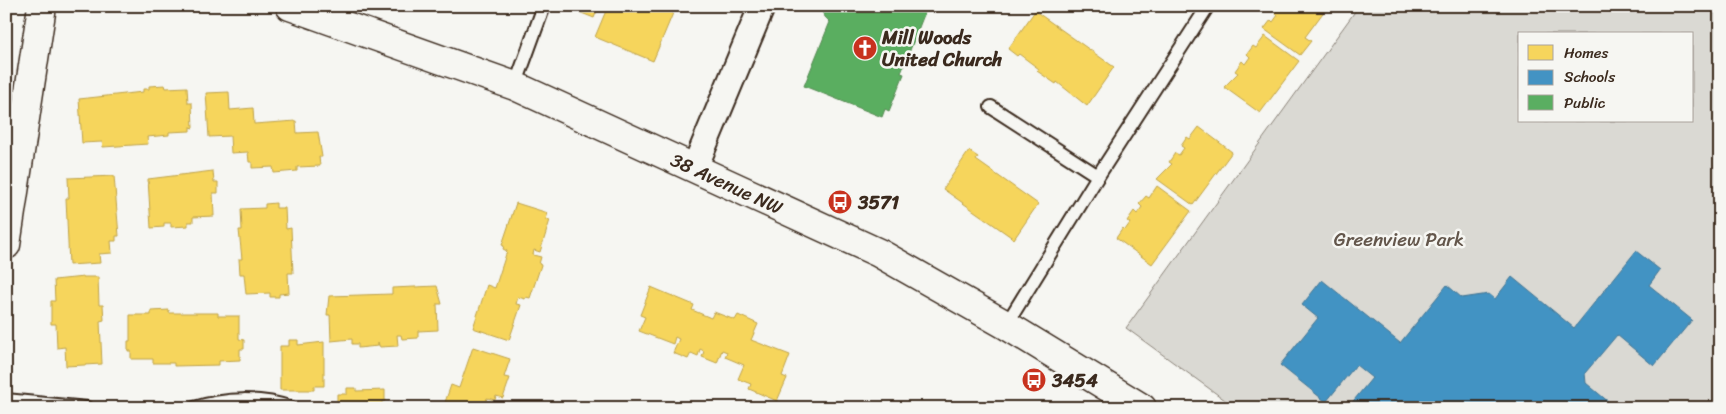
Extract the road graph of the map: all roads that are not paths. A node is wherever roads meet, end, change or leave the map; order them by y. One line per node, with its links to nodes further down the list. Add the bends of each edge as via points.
1 (42, 6): 10 (street)
2 (290, 6): 6 (street, 38 Avenue NW)
3 (544, 6): 6 (lane)
4 (762, 6): 8 (street)
5 (1208, 6): 9 (lane)
6 (515, 86): 8 (street, 38 Avenue NW)
7 (991, 107): 9 (lane)
8 (695, 167): 11 (street, 38 Avenue NW, via 879,253)
9 (1098, 176): 11 (lane)
10 (6, 244)
11 (1006, 325): 16 (street, 38 Avenue NW)
12 (6, 400): 13 (lane)
13 (87, 408)
14 (194, 408): 15 (lane, via 215,401 272,400)
15 (292, 408)
16 (1142, 408)

